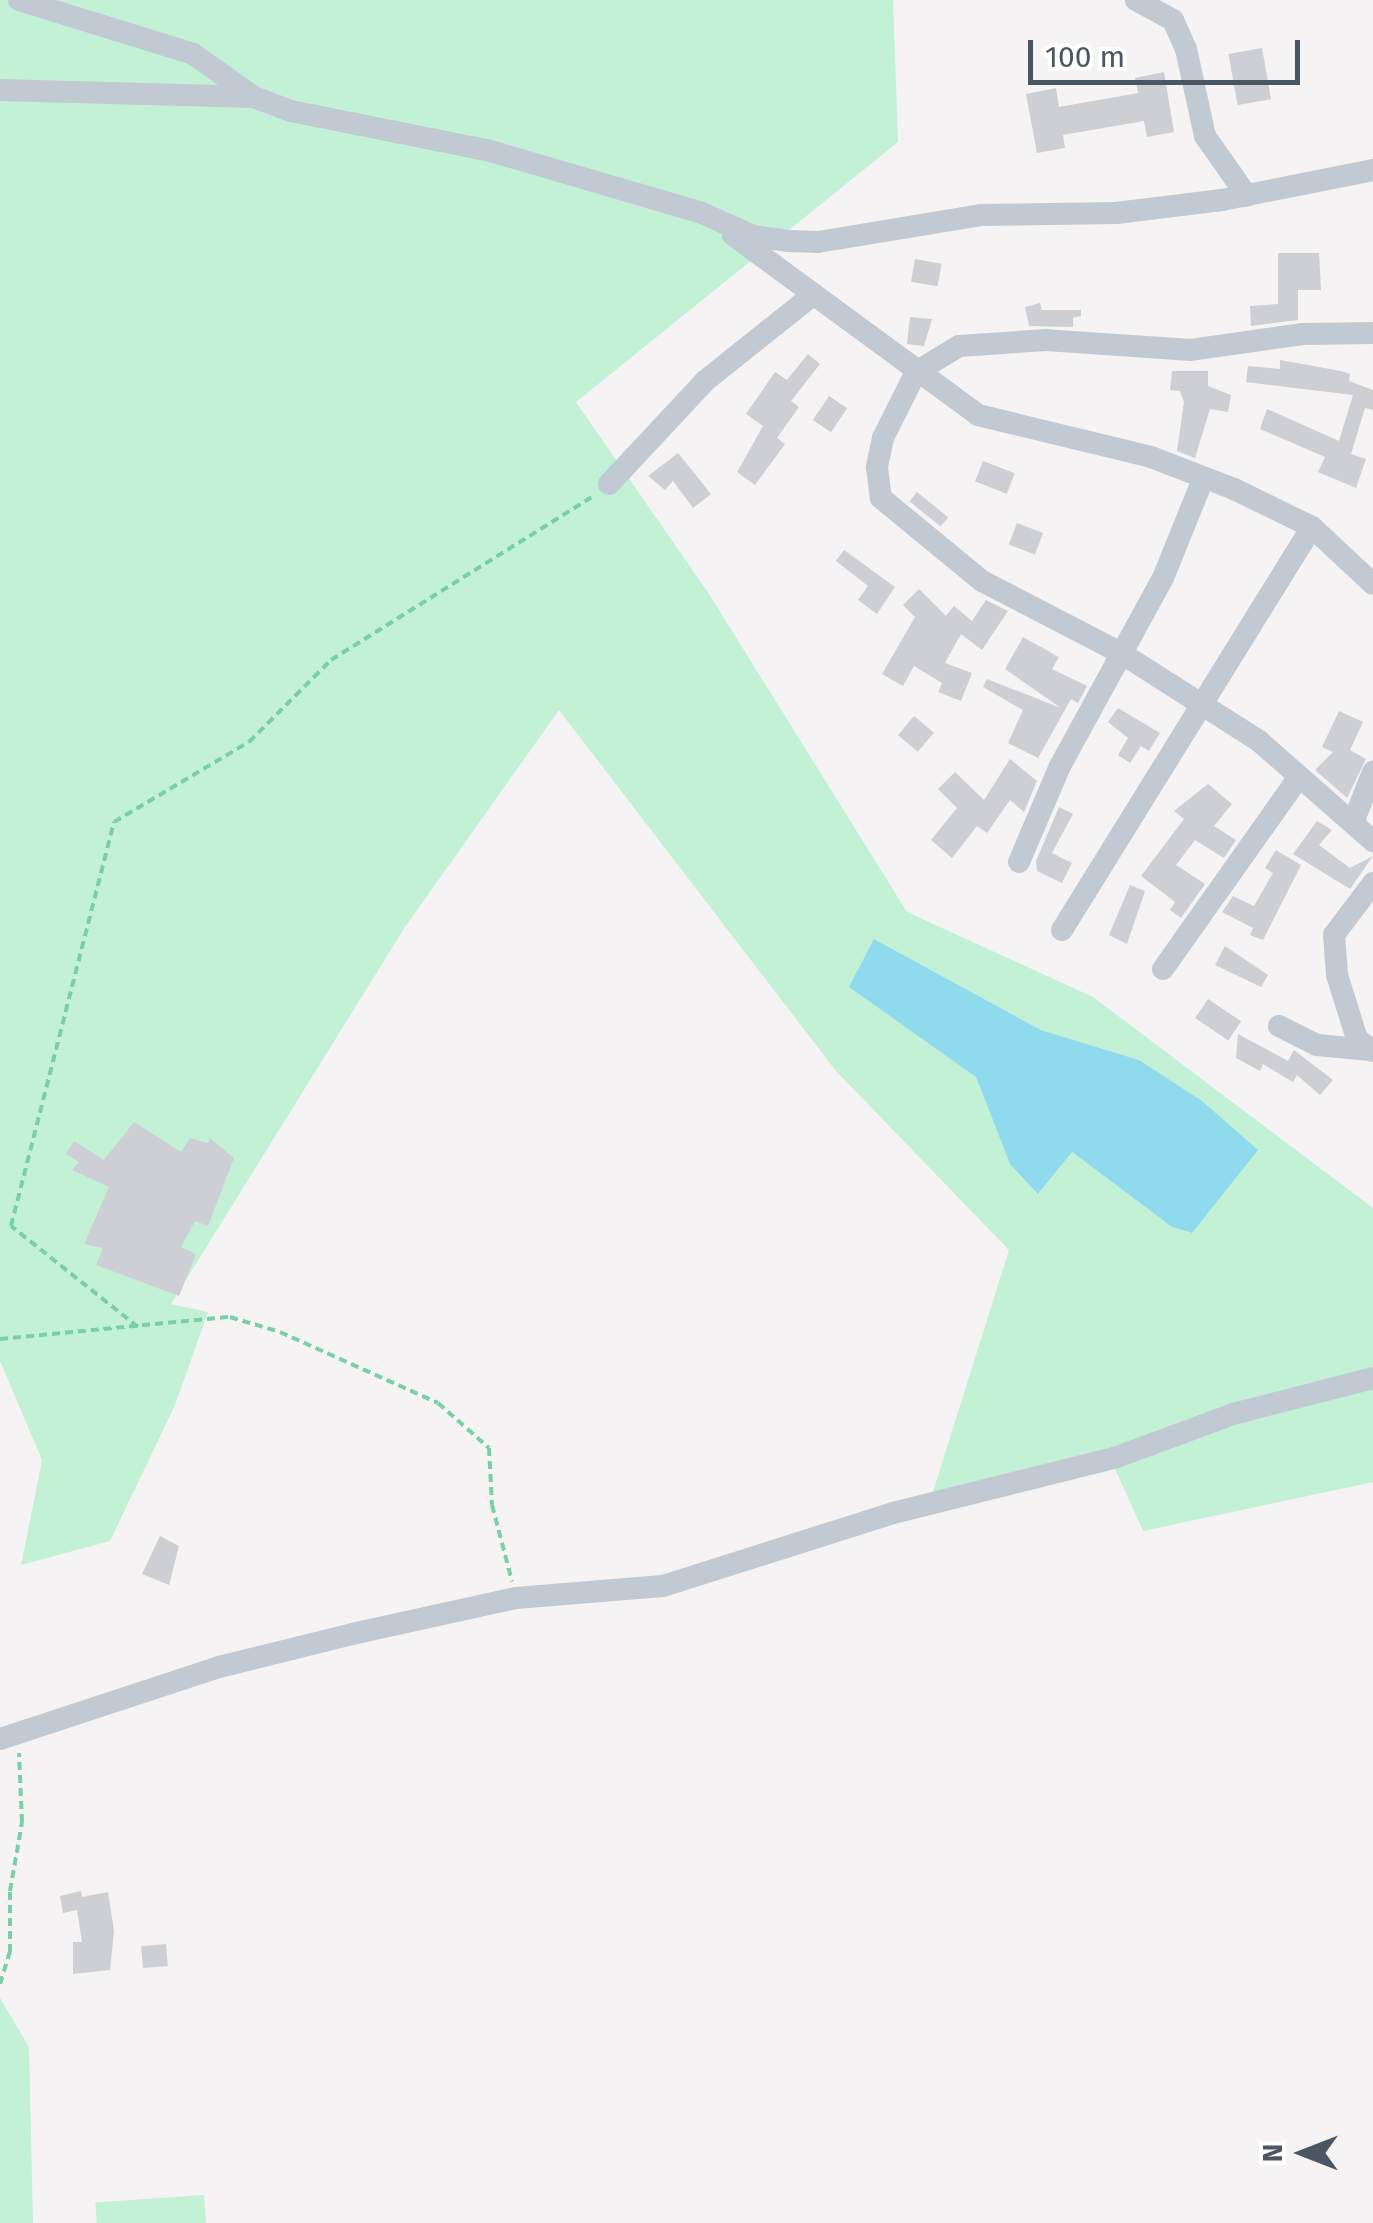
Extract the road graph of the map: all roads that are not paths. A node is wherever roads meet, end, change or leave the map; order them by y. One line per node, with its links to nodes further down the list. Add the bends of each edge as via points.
1 (20, 0): 4 (street, via 193,54)
2 (1136, 0): 6 (street, via 1172,20 1186,49 1206,136)
3 (0, 90): 4 (street)
4 (254, 97): 7 (street, via 339,123 486,150)
5 (1373, 170): 6 (street)
6 (1247, 196): 7 (street, via 1116,212 981,215 818,242 753,236)
7 (702, 212): 8 (street)
8 (814, 294): 10 (street); 12 (street, via 705,381)
9 (1373, 333): 10 (street, via 1303,334 1191,350 1002,340 959,346)
10 (916, 372): 11 (street, via 978,415 1152,457); 15 (street, via 883,438 880,498 982,580)
11 (1203, 479): 13 (street); 15 (street, via 1162,578)
12 (609, 484)
13 (1312, 527): 14 (street); 16 (street)
14 (1373, 584)
15 (1121, 653): 16 (street); 21 (street, via 1060,766)
16 (1202, 708): 18 (street, via 1259,741); 23 (street)
17 (1373, 772): 19 (street)
18 (1299, 777): 19 (street); 24 (street)
19 (1354, 820): 20 (street)
20 (1373, 841)
21 (1019, 862)
22 (1373, 883): 26 (street, via 1334,935 1337,975 1356,1038)
23 (1062, 930)
24 (1164, 968)
25 (1279, 1026): 26 (street, via 1317,1046)
26 (1372, 1050)
27 (1373, 1378): 28 (street, via 1234,1414 1040,1479 892,1513 663,1586 516,1598 219,1667)
28 (9, 1736)

